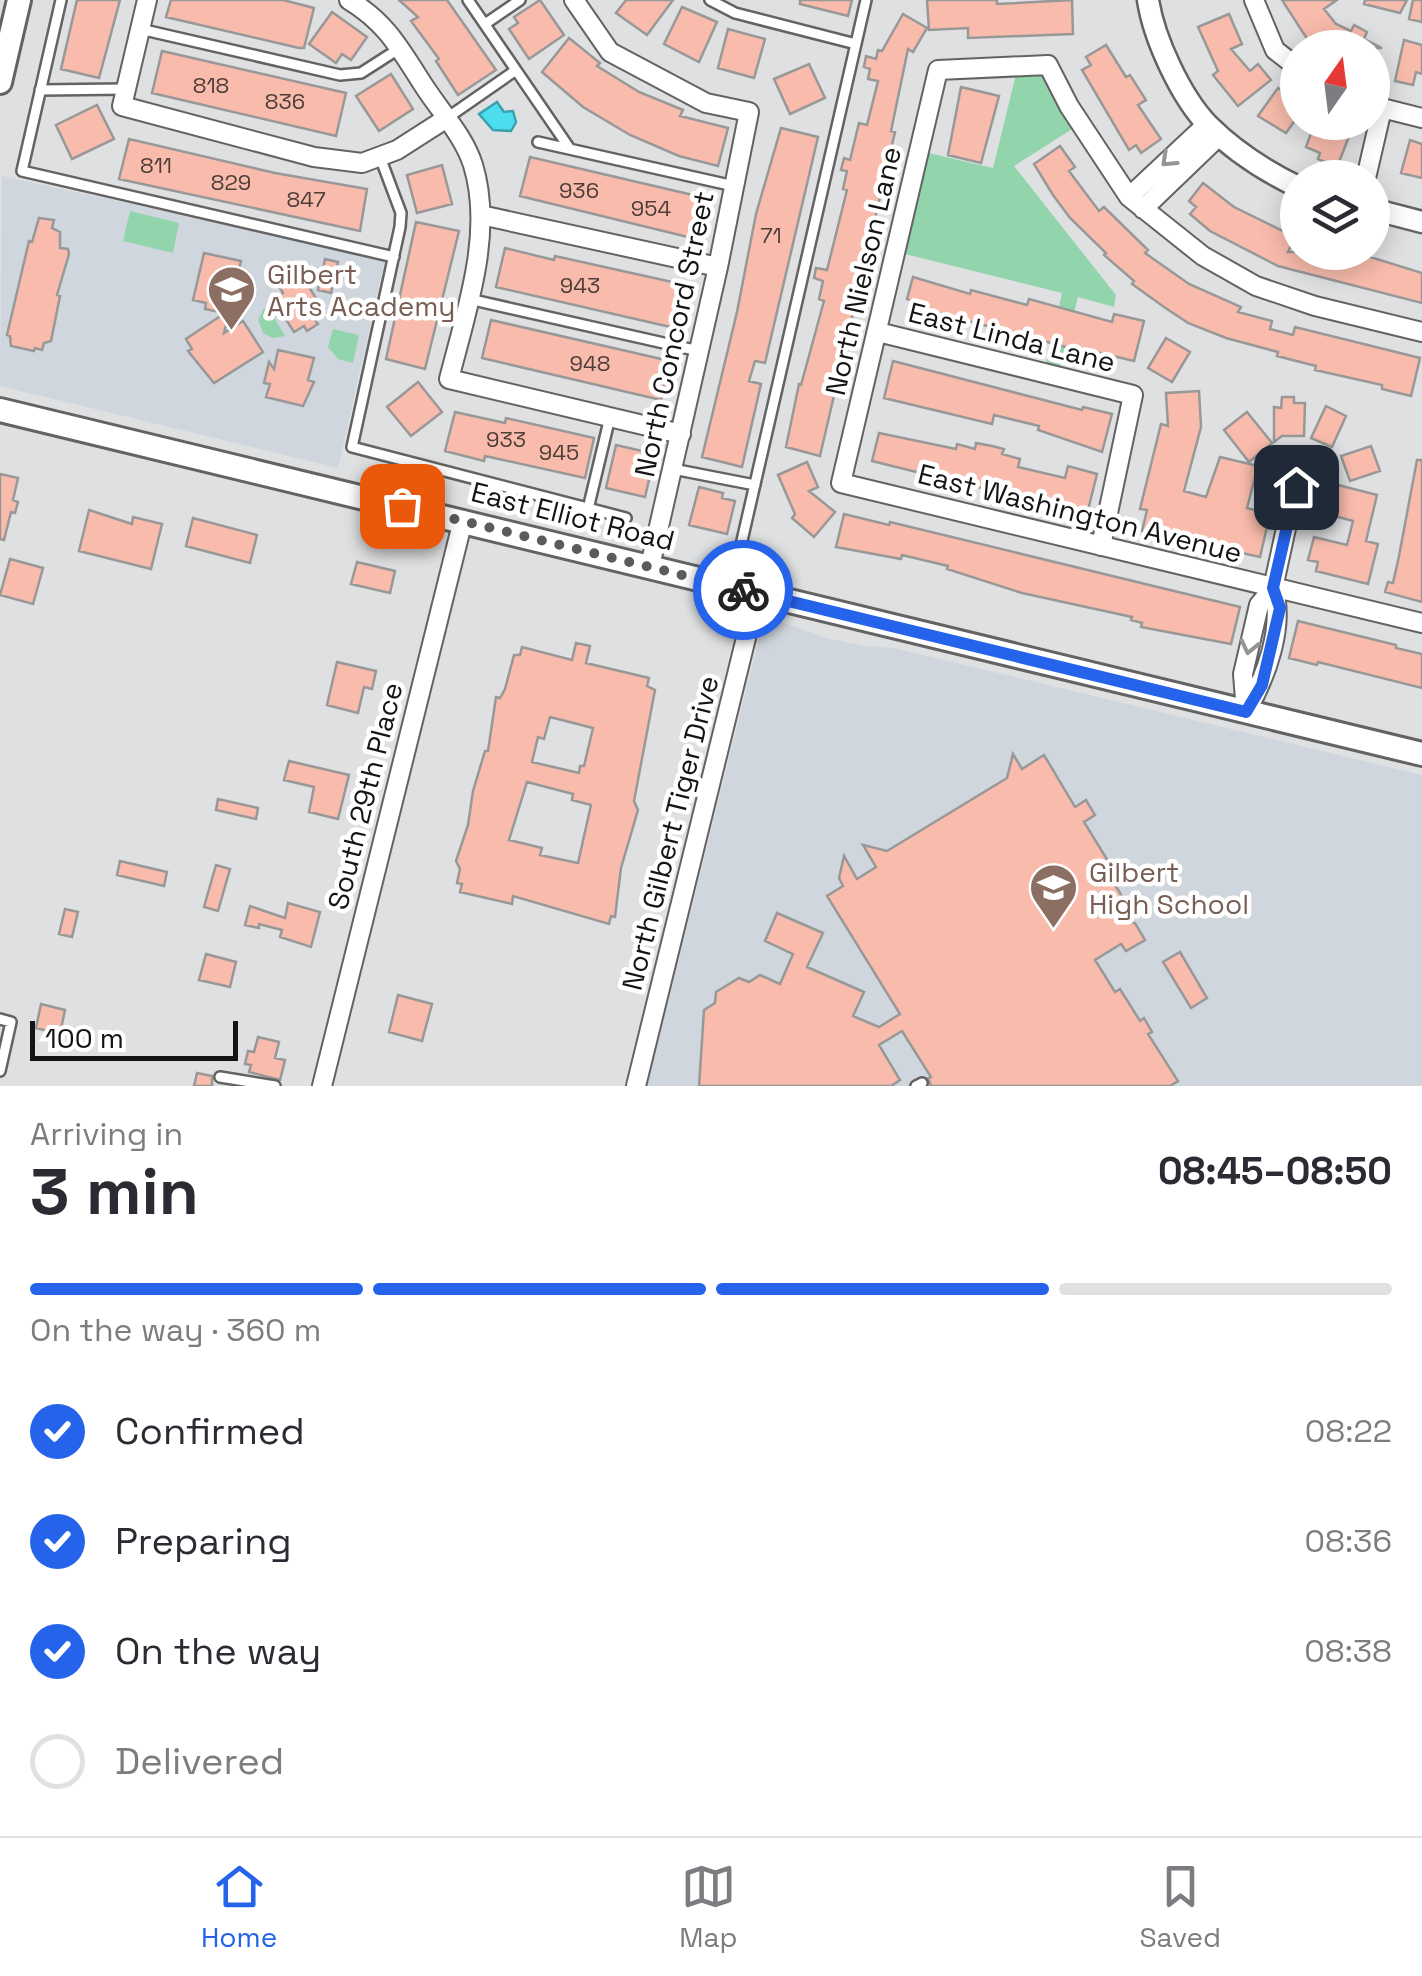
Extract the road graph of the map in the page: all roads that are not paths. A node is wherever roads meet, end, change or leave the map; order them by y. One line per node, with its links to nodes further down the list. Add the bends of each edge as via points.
1 (19, 0): 18 (main road)
2 (60, 0): 19 (lane)
3 (148, 0): 13 (street)
4 (348, 0): 15 (street, via 374,15)
5 (468, 0): 12 (lane)
6 (520, 0): 12 (lane)
7 (574, 0): 29 (street, North Concord Street, via 610,52 706,103 748,112)
8 (710, 0): 14 (lane, via 735,13)
9 (866, 0): 14 (lane)
10 (1148, 0): 24 (street, via 1170,64)
11 (1254, 0): 16 (street)
12 (485, 24): 17 (lane)
13 (140, 29): 15 (lane, via 340,75 361,73); 20 (street)
14 (856, 44): 45 (lane)
15 (400, 48): 22 (street)
16 (1280, 54)
17 (516, 70): 22 (lane); 26 (lane)
18 (0, 82)
19 (40, 90): 20 (lane); 34 (lane, via 22,171)
20 (124, 97): 27 (street, via 314,157 362,164)
21 (1390, 110): 23 (street)
22 (447, 118): 27 (street); 32 (street, via 472,164)
23 (1422, 118)
24 (1214, 129): 28 (street); 30 (street)
25 (538, 142): 26 (lane)
26 (570, 150): 29 (lane)
27 (380, 156): 34 (lane, via 401,213)
28 (1280, 178)
29 (734, 186): 35 (street, North Concord Street)
30 (1136, 203): 37 (street, North Nielson Lane, via 1048,65 938,70); 38 (street, via 1203,256 1256,286)
31 (1390, 214): 33 (street)
32 (482, 215): 35 (street); 36 (street)
33 (1422, 222)
34 (394, 257): 47 (lane, via 352,448)
35 (718, 268): 39 (street, North Concord Street)
36 (469, 299): 39 (lane); 41 (street, via 449,378)
37 (878, 332): 44 (street, North Nielson Lane); 51 (street, East Linda Lane, via 1133,395)
38 (1422, 332)
39 (699, 350): 42 (street, North Concord Street)
40 (0, 410): 49 (main road, East Elliot Road)
41 (610, 417): 42 (street); 47 (lane)
42 (681, 434): 43 (street, North Concord Street)
43 (673, 468): 45 (lane); 52 (street, North Concord Street)
44 (841, 483): 51 (street, East Washington Avenue)
45 (755, 485): 50 (lane)
46 (1296, 487): 53 (street)
47 (588, 508): 48 (lane)
48 (626, 518)
49 (463, 520): 52 (main road, East Elliot Road); 62 (street, South 29th Place)
50 (741, 545)
51 (1100, 546): 53 (street, East Washington Avenue)
52 (650, 566): 54 (main road, East Elliot Road)
53 (1273, 588): 55 (street, East Washington Avenue); 56 (street, via 1280,608 1262,685)
54 (757, 593): 56 (main road, East Elliot Road); 63 (street, North Gilbert Tiger Drive)
55 (1422, 623)
56 (1246, 712): 57 (main road, East Elliot Road)
57 (1422, 754)
58 (0, 1019): 59 (lane, via 11,1022)
59 (0, 1071)
60 (220, 1076): 61 (lane)
61 (276, 1086)
62 (322, 1086)
63 (636, 1086)

